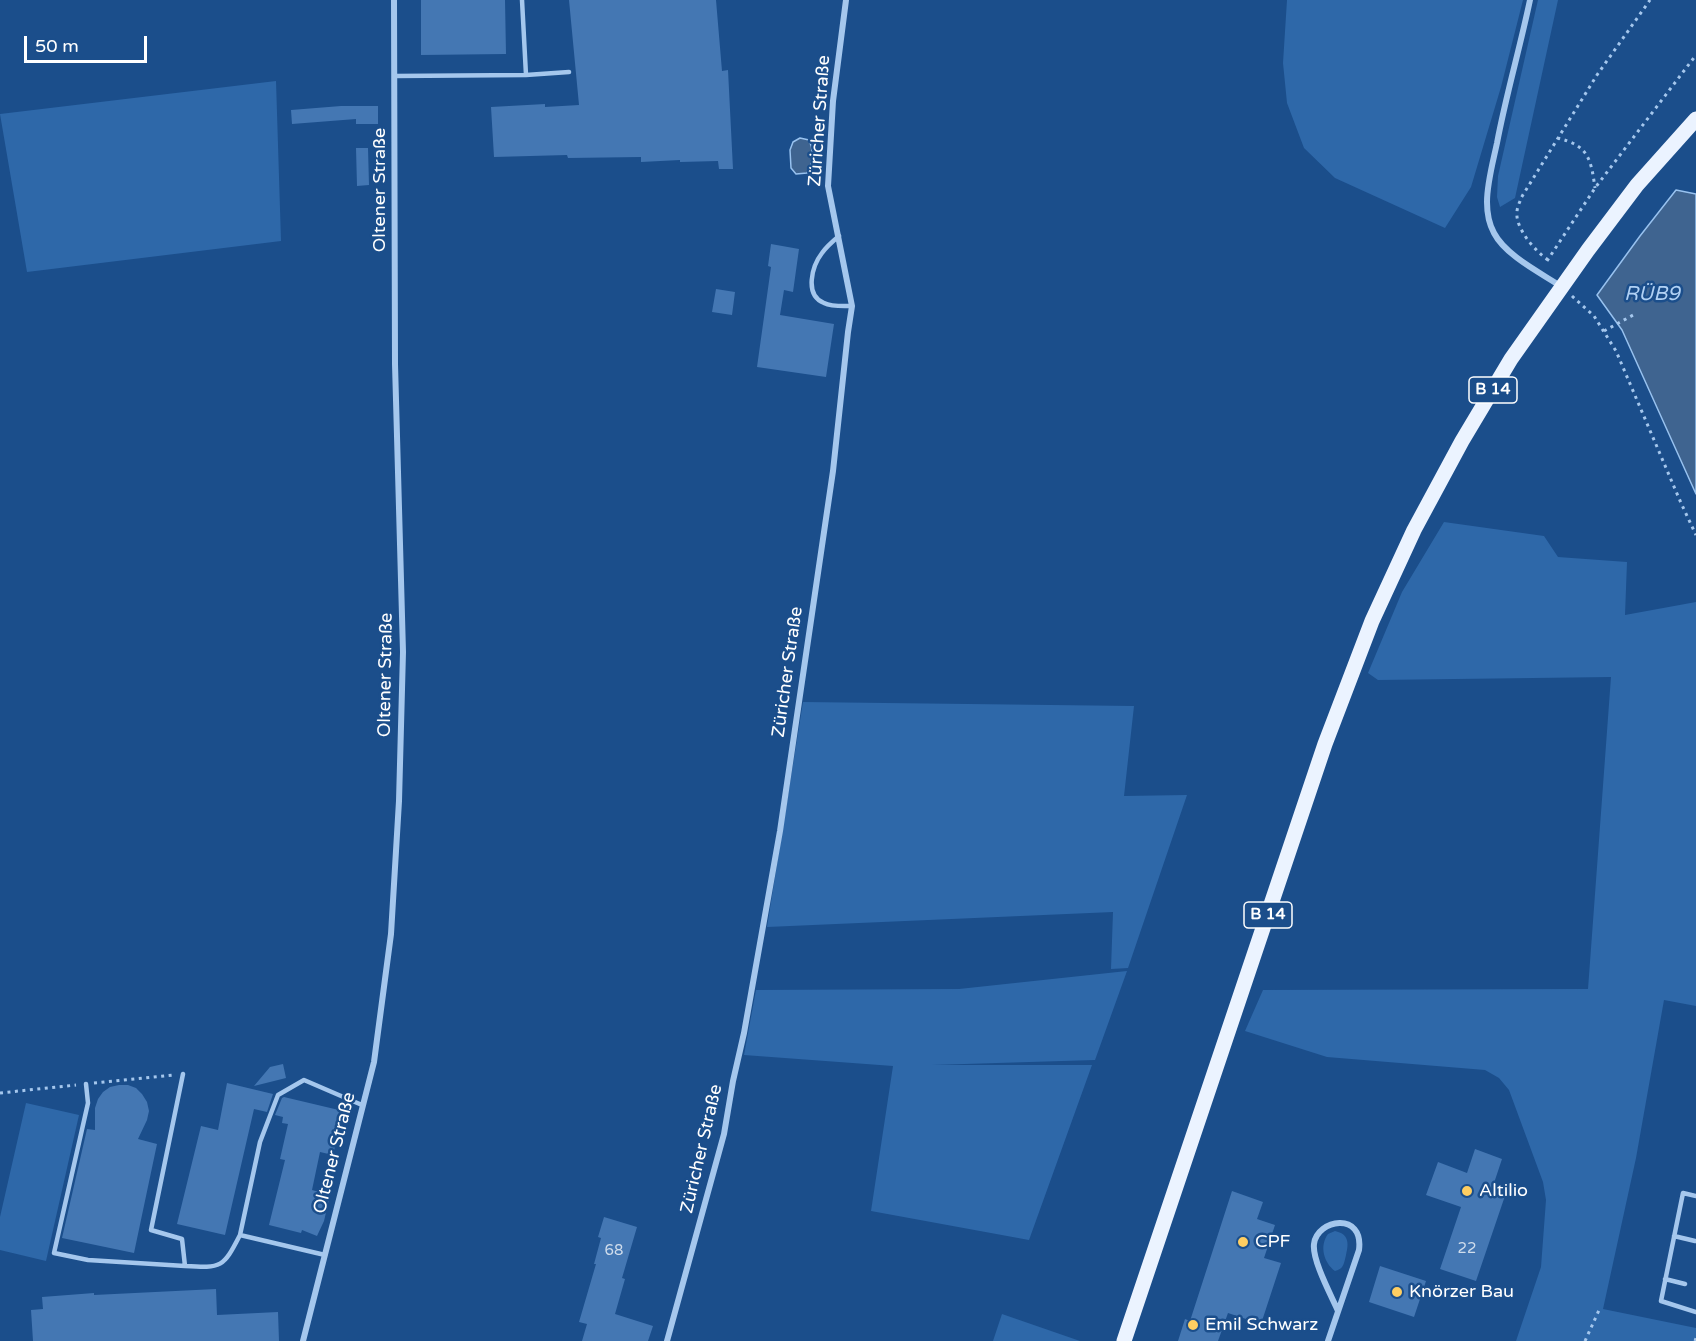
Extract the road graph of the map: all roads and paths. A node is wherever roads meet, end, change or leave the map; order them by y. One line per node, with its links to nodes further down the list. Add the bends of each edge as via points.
1 (394, 0): 9 (street, Oltener Straße)
2 (522, 0): 8 (lane)
3 (846, 0): 13 (street, Züricher Straße, via 833,101 828,186)
4 (1530, 0): 15 (street, via 1487,202 1489,220 1502,245)
5 (1650, 0): 11 (path)
6 (1696, 54): 12 (path)
7 (569, 72): 8 (lane)
8 (525, 75): 9 (lane)
9 (395, 76): 23 (street, Oltener Straße, via 395,364 403,652 399,789 384,998 374,1062)
10 (1696, 119): 16 (main road, B 14, via 1637,185)
11 (1557, 138): 12 (path, via 1581,148 1591,162); 14 (path, via 1521,198 1516,214 1523,233 1538,254)
12 (1595, 188): 14 (path)
13 (839, 236): 17 (street, Züricher Straße); 17 (lane, via 817,261 811,290 822,303)
14 (1548, 260): 15 (path)
15 (1539, 273): 16 (street)
16 (1562, 287): 19 (path, via 1594,316); 37 (main road, B 14, via 1511,359 1457,450 1371,621 1325,744)
17 (852, 306): 36 (street, Züricher Straße, via 833,471 783,808 744,1033 724,1134)
18 (1635, 314): 19 (path)
19 (1604, 331): 20 (path)
20 (1696, 535)
21 (183, 1074): 29 (lane, via 151,1230 182,1239)
22 (86, 1084): 29 (lane, via 88,1103 54,1252 88,1260)
23 (362, 1105): 25 (lane, via 304,1080 278,1095 260,1142); 28 (street, Oltener Straße)
24 (1696, 1196): 26 (lane, via 1683,1192)
25 (240, 1235): 28 (lane); 29 (lane, via 228,1259 212,1268)
26 (1674, 1236): 27 (lane); 30 (lane)
27 (1695, 1241)
28 (325, 1255): 35 (street, Oltener Straße)
29 (185, 1266)
30 (1665, 1279): 31 (lane); 34 (lane, via 1661,1301)
31 (1686, 1284)
32 (1599, 1308): 39 (path)
33 (1338, 1311): 33 (street, via 1314,1243 1323,1228 1340,1223 1357,1229 1360,1239); 38 (street)
34 (1696, 1312)
35 (303, 1341)
36 (667, 1341)
37 (1124, 1341)
38 (1328, 1341)
39 (1585, 1341)

